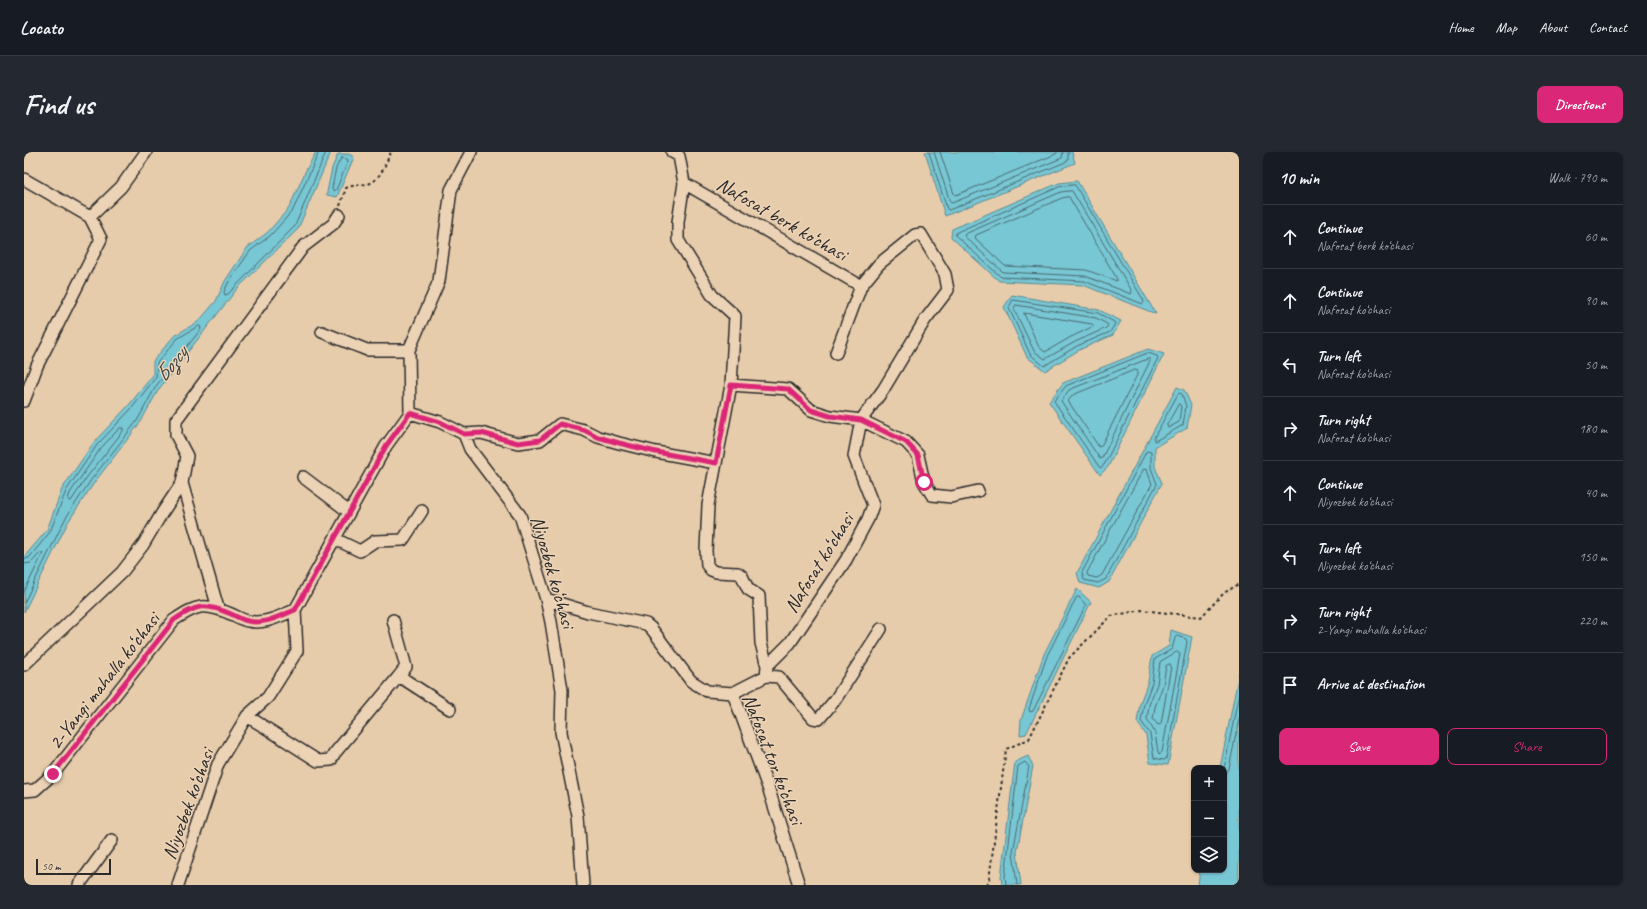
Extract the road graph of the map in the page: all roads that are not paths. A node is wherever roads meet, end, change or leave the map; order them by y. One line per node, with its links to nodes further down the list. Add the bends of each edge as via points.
1 (146, 152): 7 (street, via 121,187)
2 (471, 152): 10 (street, via 451,190 439,281)
3 (672, 152): 5 (street, Nafosat ko‘chasi, via 679,156)
4 (24, 179): 7 (street)
5 (684, 183): 8 (street, Nafosat berk ko‘chasi); 12 (street, Nafosat ko‘chasi, via 678,240 712,295 735,316)
6 (339, 215): 19 (street, via 333,224 303,247 176,420 176,435 187,456)
7 (90, 216): 13 (street, via 101,238 37,366)
8 (861, 286): 11 (street, Nafosat berk ko‘chasi); 15 (street, Nafosat berk ko‘chasi, via 879,264 915,235 922,234 945,274 948,290 925,320 883,390)
9 (322, 332): 10 (street, via 368,350)
10 (409, 350): 14 (street)
11 (836, 353)
12 (731, 385): 15 (street, via 788,389 811,410 830,416); 17 (street, Nafosat ko‘chasi)
13 (24, 401)
14 (410, 413): 16 (street, via 440,422); 22 (street, via 386,446)
15 (861, 420): 20 (street, via 906,442 918,455 924,482 932,495 951,497); 30 (street, Nafosat ko‘chasi, via 854,456 873,505 868,519 846,560 794,636)
16 (464, 434): 17 (street, via 481,433 518,443 540,440 560,424 619,443); 24 (street, Niyozbek ko‘chasi, via 470,448 520,515)
17 (716, 463): 30 (street, Nafosat ko‘chasi, via 708,505 708,565 716,572 738,573 748,589 759,596 761,643)
18 (303, 477): 22 (street)
19 (182, 483): 25 (street); 29 (street, via 143,545 122,572)
20 (978, 491)
21 (422, 511): 23 (street, via 404,540 374,541 360,551)
22 (349, 512): 23 (street)
23 (335, 539): 26 (street)
24 (546, 599): 32 (street, Nafosat tor ko‘chasi, via 588,612 646,624 691,681 707,691); 39 (street, Niyozbek ko‘chasi, via 562,690 561,732 578,816)
25 (218, 608): 26 (street, 2-Yangi mahalla ko‘chasi, via 247,621 259,622); 35 (street, 2-Yangi mahalla ko‘chasi, via 192,608 174,620 53,774 35,790)
26 (295, 610): 34 (street, Niyozbek ko‘chasi, via 297,651 268,697)
27 (393, 620): 31 (street, via 406,667)
28 (881, 629): 30 (street, Nafosat tor ko‘chasi, via 819,719 813,718 779,677)
29 (24, 665)
30 (766, 670): 32 (street, Nafosat ko‘chasi)
31 (399, 676): 33 (street); 34 (street, via 331,760 318,761)
32 (733, 693): 40 (street, Nafosat tor ko‘chasi, via 769,790)
33 (450, 709)
34 (247, 716): 38 (street, Niyozbek ko‘chasi, via 218,764)
35 (24, 791)
36 (112, 840): 37 (street)
37 (79, 885)
38 (178, 885)
39 (583, 885)
40 (799, 885)

